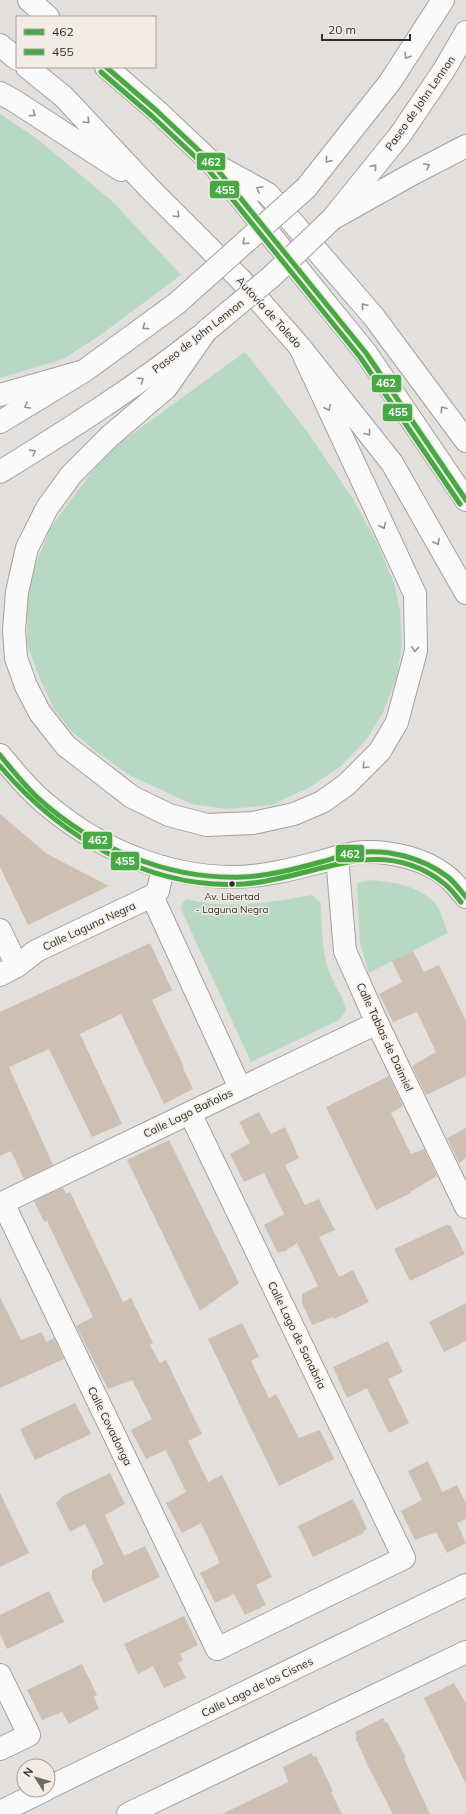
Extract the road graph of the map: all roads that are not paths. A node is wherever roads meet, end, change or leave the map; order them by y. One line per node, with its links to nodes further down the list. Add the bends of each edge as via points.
1 (29, 0): 3 (main road)
2 (443, 0): 16 (main road, one-way to 16, bridge, via 390,82 306,188 176,304)
3 (47, 16)
4 (466, 32): 13 (main road, Paseo de John Lennon, one-way to 4, via 400,135)
5 (0, 45): 6 (main road)
6 (16, 58)
7 (28, 68): 12 (main road, Autovía de Toledo, one-way to 12, via 64,97)
8 (107, 68): 11 (main road, via 158,111)
9 (0, 93): 12 (main road, one-way to 12)
10 (466, 146): 13 (main road, one-way to 10)
11 (212, 163): 19 (main road, one-way to 11, via 374,317 268,194); 21 (main road, via 366,353)
12 (149, 188): 15 (main road, Autovía de Toledo, one-way to 15, via 241,280)
13 (332, 219): 14 (main road, Paseo de John Lennon, bridge, via 271,277)
14 (206, 331): 15 (main road, one-way to 14, via 415,594 416,651 397,722 380,751 346,785 322,802 294,814 253,823 207,825 169,815 132,797 66,746 40,713 26,686 16,658 14,630 17,592 27,548 47,508 71,475 110,436 166,388); 20 (main road, Paseo de John Lennon, one-way to 14, via 83,421)
15 (300, 347): 22 (main road, Autovía de Toledo, one-way to 22, via 392,463)
16 (84, 371): 17 (main road); 18 (main road, one-way to 18)
17 (0, 395)
18 (0, 422)
19 (466, 441)
20 (0, 472)
21 (466, 500)
22 (466, 593)
23 (1, 754): 25 (main road, via 30,789 52,810 90,836 130,856)
24 (337, 857): 25 (main road, via 282,872 233,877 194,875); 27 (main road, via 365,852 397,854 428,864 446,875); 30 (main road, Calle Tablas de Daimiel, via 345,951)
25 (163, 867): 26 (main road, via 158,891)
26 (152, 896): 29 (main road, Calle Laguna Negra, via 36,951); 31 (main road)
27 (466, 897)
28 (0, 930): 29 (main road)
29 (9, 971)
30 (377, 1023): 31 (main road, Calle Lago Bañolas); 34 (main road, Calle Tablas de Daimiel)
31 (240, 1088): 32 (main road, Calle Lago Bañolas)
32 (190, 1112): 33 (main road, Calle Lago Bañolas); 36 (main road, Calle Lago de Sanabria, via 404,1558)
33 (2, 1204): 36 (main road, Calle Covadonga)
34 (466, 1207)
35 (466, 1585): 40 (main road, Calle Lago de los Cisnes)
36 (217, 1648)
37 (466, 1652): 43 (main road)
38 (0, 1675): 39 (main road, via 29,1735)
39 (0, 1749)
40 (56, 1784)
41 (29, 1798): 42 (main road)
42 (0, 1812)
43 (128, 1814)

